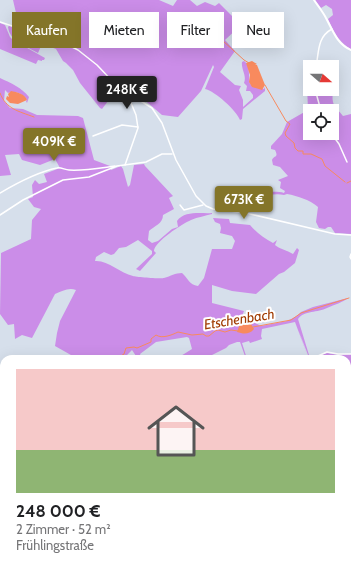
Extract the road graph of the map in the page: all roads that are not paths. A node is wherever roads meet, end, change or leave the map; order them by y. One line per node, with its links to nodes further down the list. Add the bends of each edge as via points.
1 (314, 0): 3 (street)
2 (0, 22): 6 (street, via 78,50 114,83)
3 (332, 29): 4 (street, via 342,45); 5 (street, via 325,33 322,39)
4 (351, 50)
5 (318, 60)
6 (134, 97): 7 (street, via 131,103); 12 (street, via 157,114)
7 (137, 121): 8 (street); 9 (street)
8 (134, 126): 9 (street); 10 (street, via 122,125)
9 (138, 127): 14 (street)
10 (92, 136)
11 (335, 140): 13 (street)
12 (172, 154): 14 (street, via 162,154 146,162); 18 (street)
13 (347, 162)
14 (124, 165): 15 (street)
15 (117, 166): 16 (street, via 88,170 52,169); 19 (street, via 92,176 70,178 54,183)
16 (0, 193)
17 (180, 205): 18 (street, via 184,210)
18 (203, 205): 20 (street, via 211,209 246,213 334,234)
19 (0, 215)
20 (351, 235)
21 (351, 254): 22 (street)
22 (351, 259)
23 (351, 354): 24 (street, via 327,352)
24 (320, 355)

